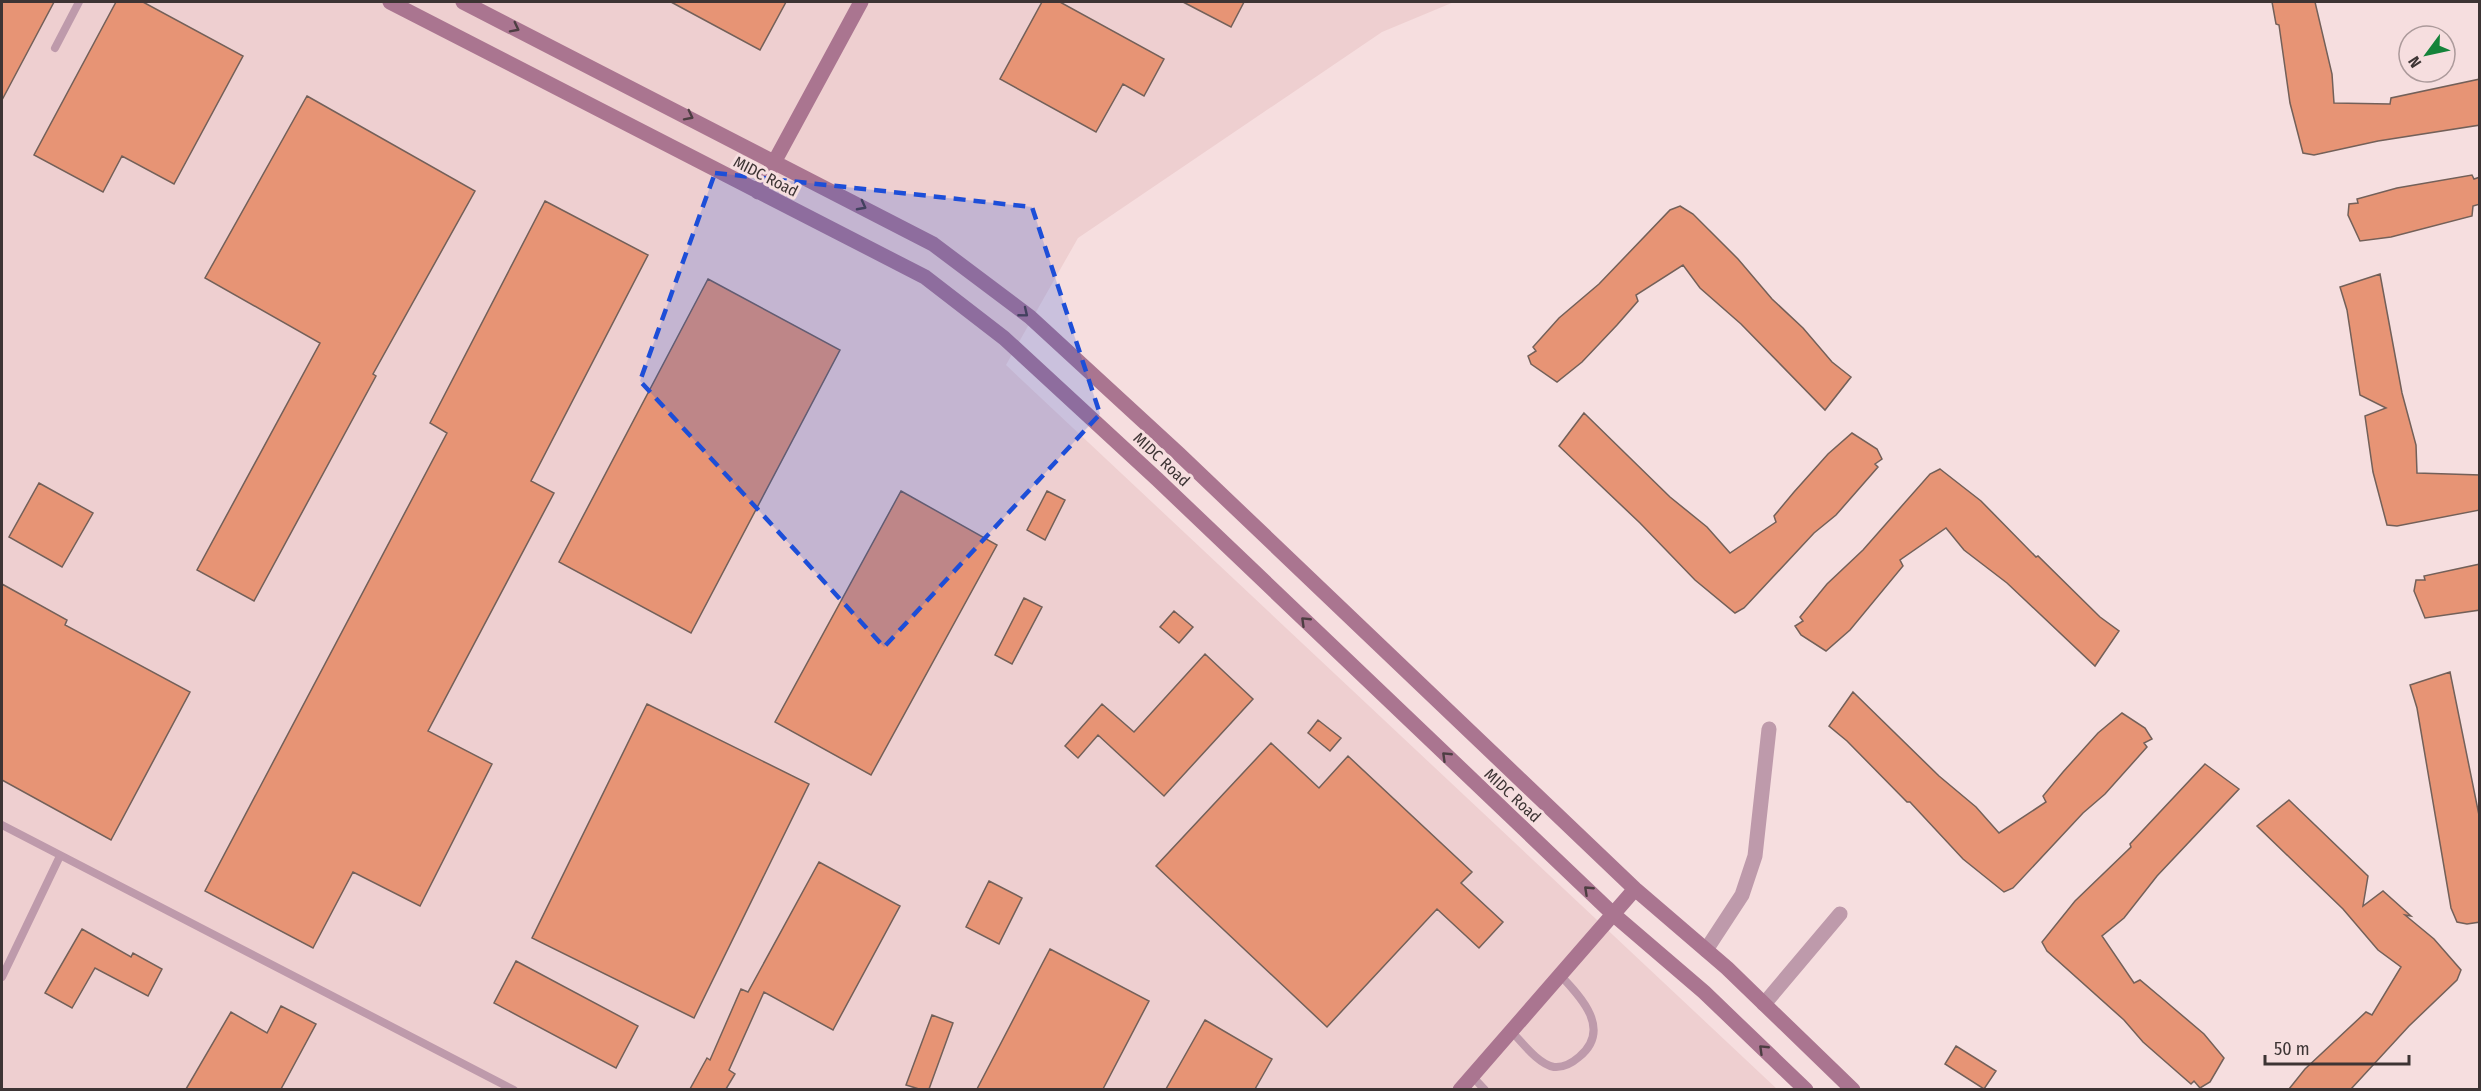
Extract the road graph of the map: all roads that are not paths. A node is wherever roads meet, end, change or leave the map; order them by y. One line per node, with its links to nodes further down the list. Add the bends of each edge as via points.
1 (79, 2): 5 (lane)
2 (390, 2): 7 (main road, MIDC Road)
3 (463, 2): 6 (main road, MIDC Road, one-way to 6)
4 (861, 2): 6 (main road)
5 (55, 48)
6 (775, 160): 7 (main road); 11 (main road, MIDC Road, one-way to 11, via 933,244 1030,317)
7 (758, 192): 12 (main road, MIDC Road, one-way to 7, via 1004,338 925,277)
8 (1769, 729): 14 (street, via 1755,856 1742,895)
9 (2, 825): 10 (lane)
10 (60, 856): 16 (lane); 20 (lane)
11 (1635, 889): 12 (main road); 14 (main road, MIDC Road)
12 (1613, 914): 15 (main road); 23 (main road, MIDC Road, one-way to 12, via 1704,992)
13 (1840, 914): 17 (street)
14 (1706, 951): 17 (main road, MIDC Road)
15 (1560, 975): 18 (main road); 18 (lane, via 1594,1019 1591,1045 1566,1066 1553,1067)
16 (2, 976)
17 (1764, 1004): 24 (main road, MIDC Road)
18 (1511, 1031): 19 (main road)
19 (1472, 1076): 21 (main road); 22 (lane)
20 (514, 1089)
21 (1460, 1089)
22 (1485, 1089)
23 (1806, 1089)
24 (1853, 1089)

